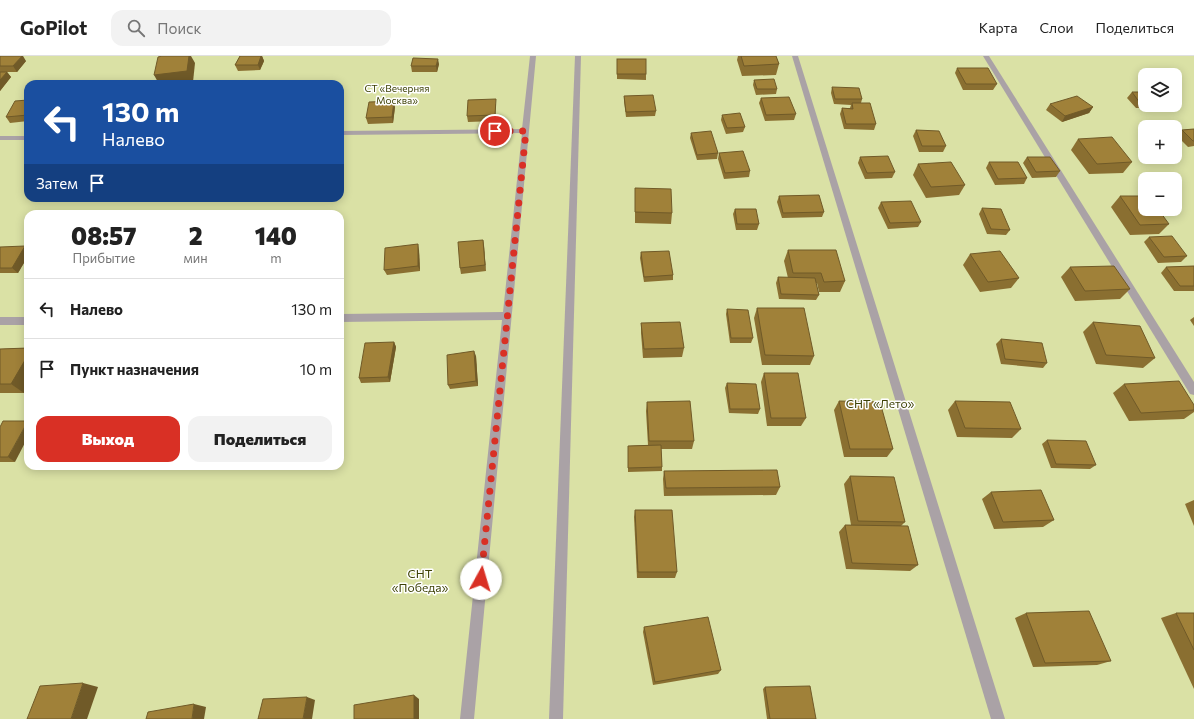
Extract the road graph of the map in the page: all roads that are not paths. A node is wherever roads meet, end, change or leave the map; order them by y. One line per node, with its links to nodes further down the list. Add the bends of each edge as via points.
1 (533, 56): 5 (street)
2 (578, 56): 15 (street)
3 (795, 56): 16 (street)
4 (986, 56): 13 (street)
5 (526, 131): 6 (street); 9 (street)
6 (344, 133)
7 (0, 138): 8 (street)
8 (24, 138)
9 (508, 316): 10 (street); 14 (street)
10 (344, 318)
11 (0, 321): 12 (street)
12 (24, 321)
13 (1194, 391)
14 (467, 719)
15 (556, 719)
16 (998, 719)

